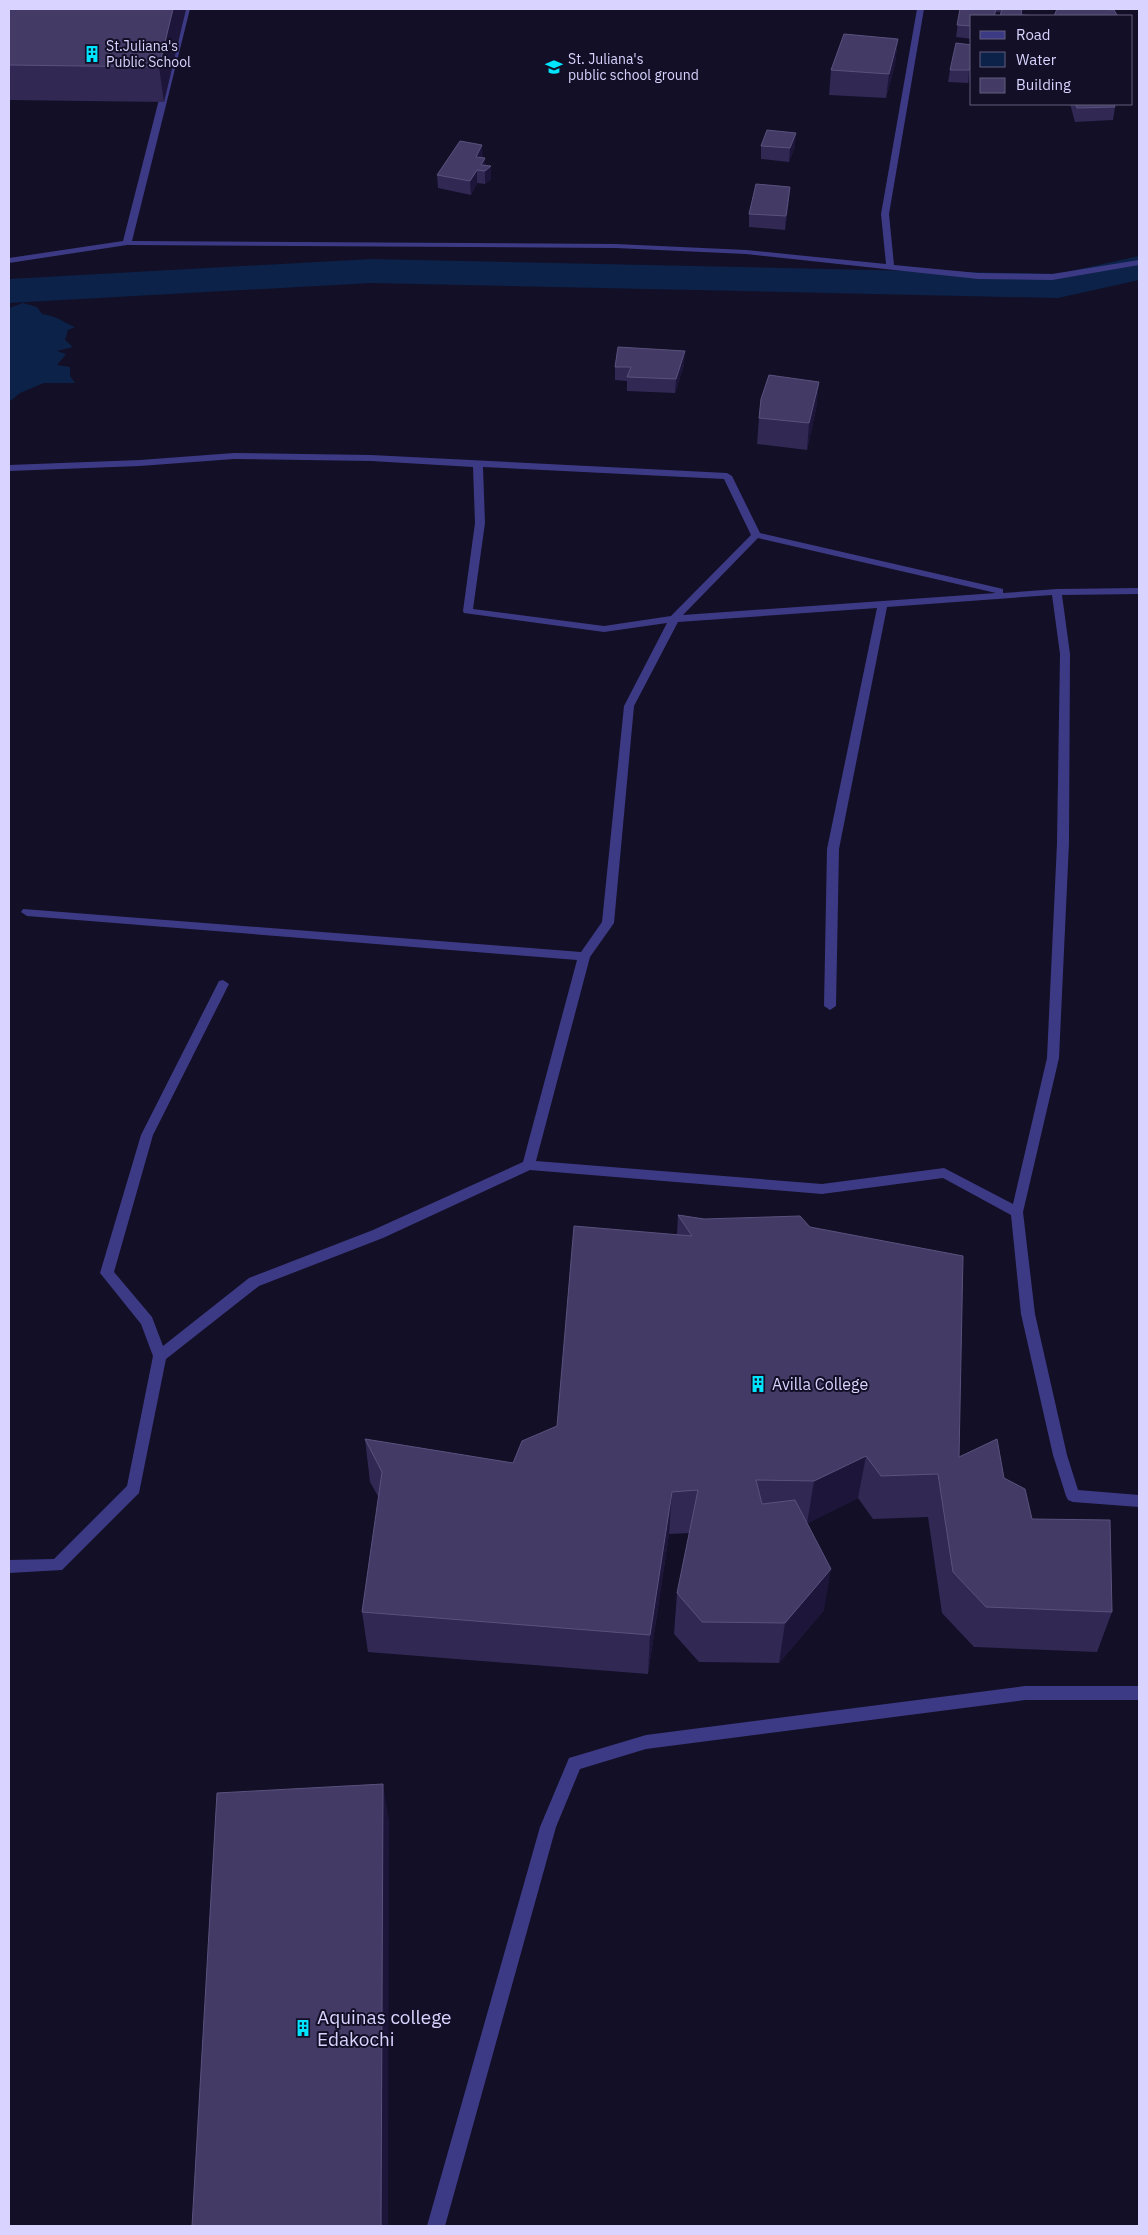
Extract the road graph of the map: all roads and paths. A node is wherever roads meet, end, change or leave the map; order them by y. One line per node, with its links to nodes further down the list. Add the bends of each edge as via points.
1 (186, 9): 3 (street)
2 (921, 9): 6 (street, via 885,214)
3 (127, 243): 4 (street); 6 (street, via 616,246 746,252)
4 (9, 261)
5 (1139, 263): 6 (street, via 1052,277 978,276)
6 (890, 267)
7 (478, 464): 8 (street, via 372,458 234,456); 9 (street, via 727,476); 14 (street, via 480,523 468,611 604,629)
8 (9, 468)
9 (756, 535): 12 (street); 14 (street)
10 (1139, 591): 11 (street)
11 (1057, 592): 12 (street); 20 (street, via 1065,654 1063,843 1053,1058)
12 (1013, 595): 13 (street)
13 (883, 604): 14 (street); 18 (street, via 833,848)
14 (674, 618): 16 (street, via 629,706 608,923)
15 (27, 912): 16 (street)
16 (584, 956): 19 (street)
17 (223, 984): 21 (street, via 147,1135 108,1273 147,1321)
18 (830, 1006)
19 (529, 1165): 20 (street, via 822,1189 944,1173); 21 (street, via 378,1234 254,1282)
20 (1017, 1212): 22 (street, via 1028,1314 1060,1455 1073,1496)
21 (160, 1356): 23 (street, via 134,1489 57,1565)
22 (1139, 1501)
23 (9, 1567)
24 (1139, 1693): 25 (street, via 1025,1693 646,1742 574,1763 548,1827)
25 (436, 2226)

